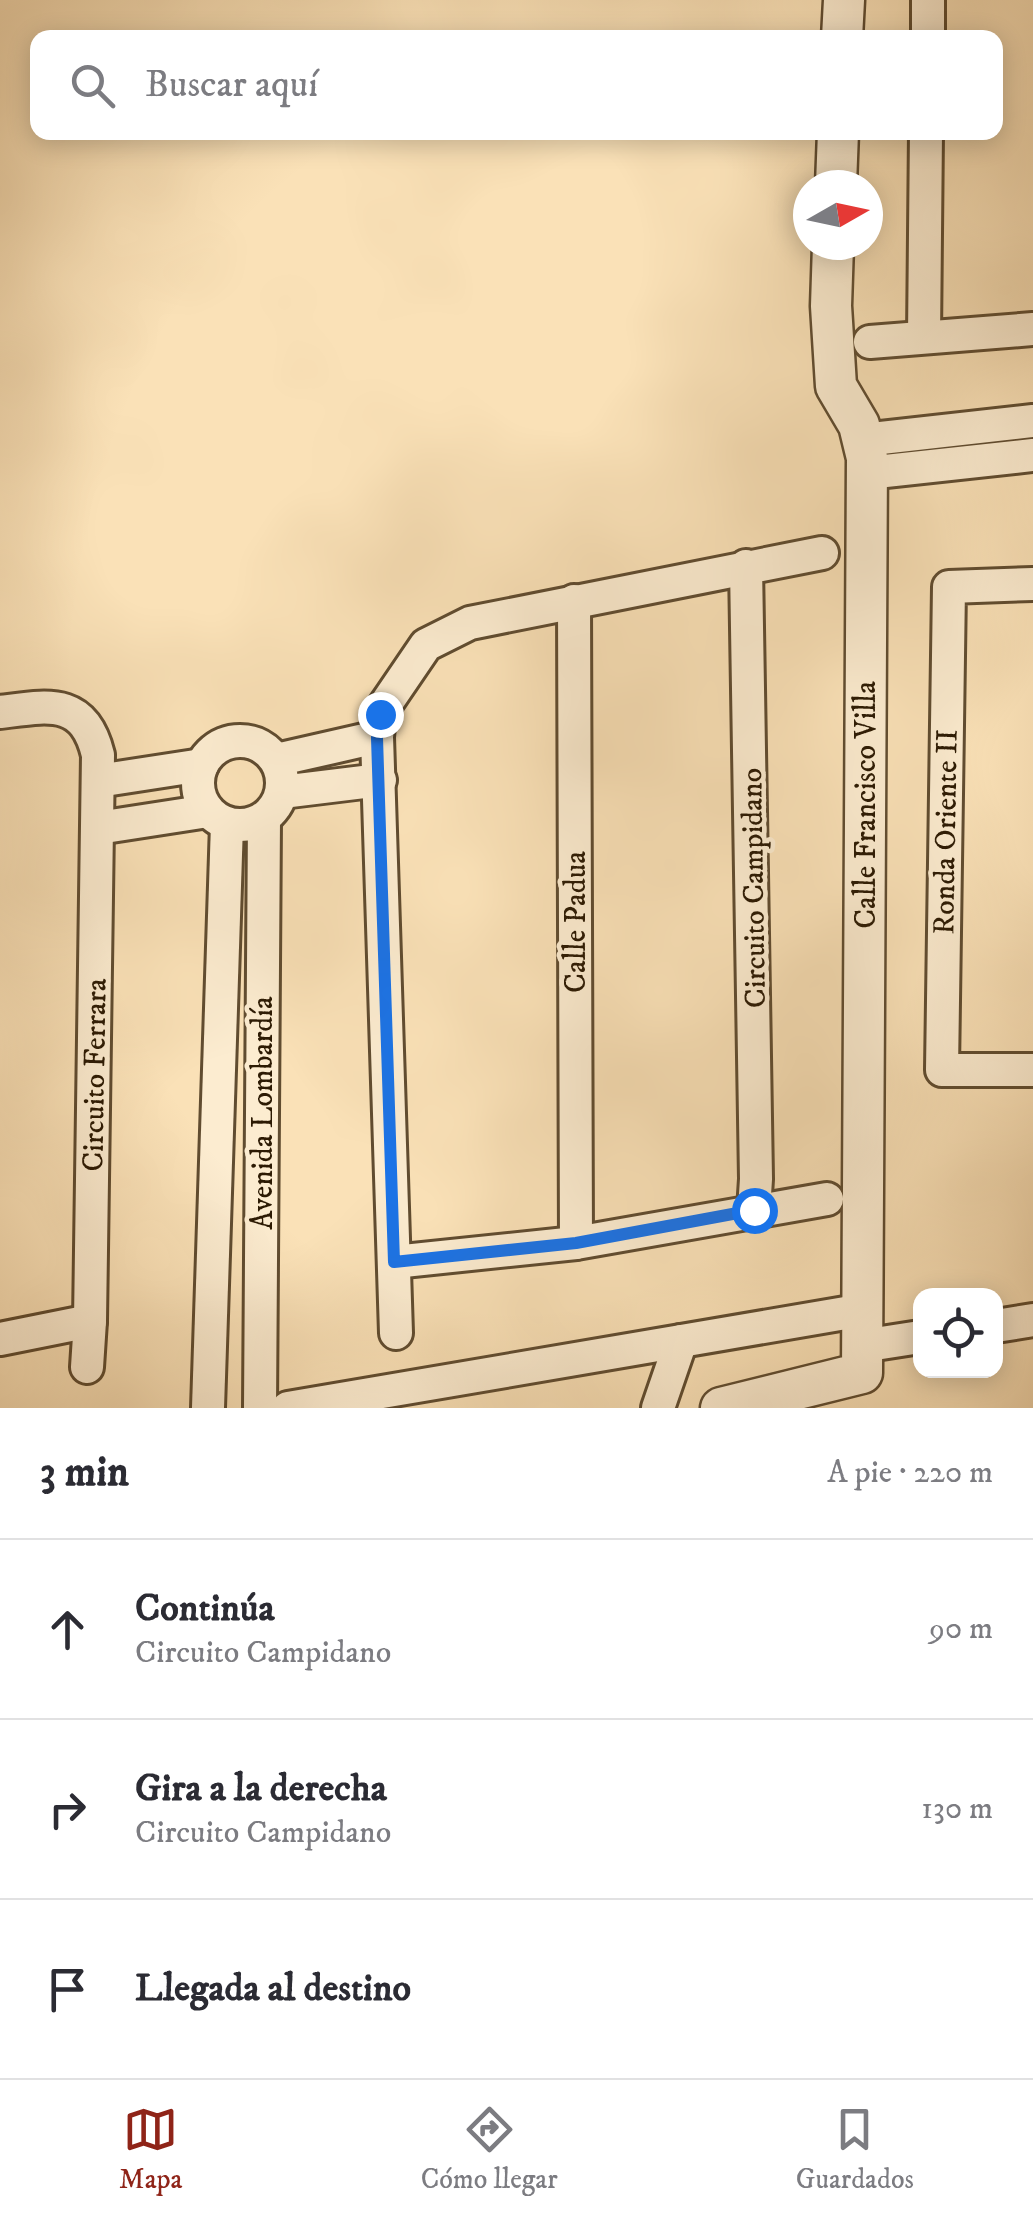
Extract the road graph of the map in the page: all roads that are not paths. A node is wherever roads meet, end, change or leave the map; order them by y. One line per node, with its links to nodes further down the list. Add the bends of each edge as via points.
1 (844, 0): 3 (street)
2 (928, 0): 4 (street)
3 (842, 30)
4 (928, 30)
5 (838, 140): 7 (street)
6 (926, 140): 10 (street)
7 (837, 170)
8 (833, 260): 14 (street, Calle Francisco Villa, via 836,386 859,425)
9 (1033, 330): 10 (street)
10 (924, 337): 11 (street)
11 (870, 342)
12 (1033, 420): 14 (street)
13 (1033, 455): 14 (street)
14 (865, 456): 39 (street, Calle Francisco Villa)
15 (822, 553): 16 (street)
16 (746, 566): 18 (street); 29 (street, Circuito Campidano)
17 (1033, 584): 27 (street, Ronda Oriente II, via 949,586 942,1070)
18 (574, 601): 20 (street, via 470,623 426,645 380,714); 30 (street, Calle Padua)
19 (0, 712): 23 (street, Circuito Ferrara, via 68,709 94,737)
20 (377, 738): 22 (street); 24 (street)
21 (202, 765): 23 (street); 24 (street, via 231,742 256,744); 25 (street, via 198,794)
22 (380, 780): 24 (street); 31 (street)
23 (98, 781): 26 (street, Circuito Ferrara)
24 (274, 791): 25 (street, via 246,826); 42 (street, Avenida Lombardía)
25 (217, 818): 26 (street); 41 (street, Avenida Lombardía)
26 (98, 828): 33 (street, Circuito Ferrara)
27 (1033, 1070)
28 (827, 1198): 29 (street)
29 (754, 1210): 30 (street)
30 (576, 1243): 31 (street)
31 (394, 1262): 35 (street)
32 (1033, 1320): 34 (street)
33 (90, 1321): 37 (street); 40 (street, Circuito Ferrara)
34 (1003, 1325)
35 (396, 1333)
36 (913, 1338): 39 (street)
37 (0, 1339)
38 (680, 1340): 39 (street); 43 (street); 44 (street)
39 (862, 1343): 45 (street)
40 (87, 1367)
41 (208, 1408)
42 (260, 1408)
43 (288, 1408)
44 (658, 1408)
45 (721, 1408)

